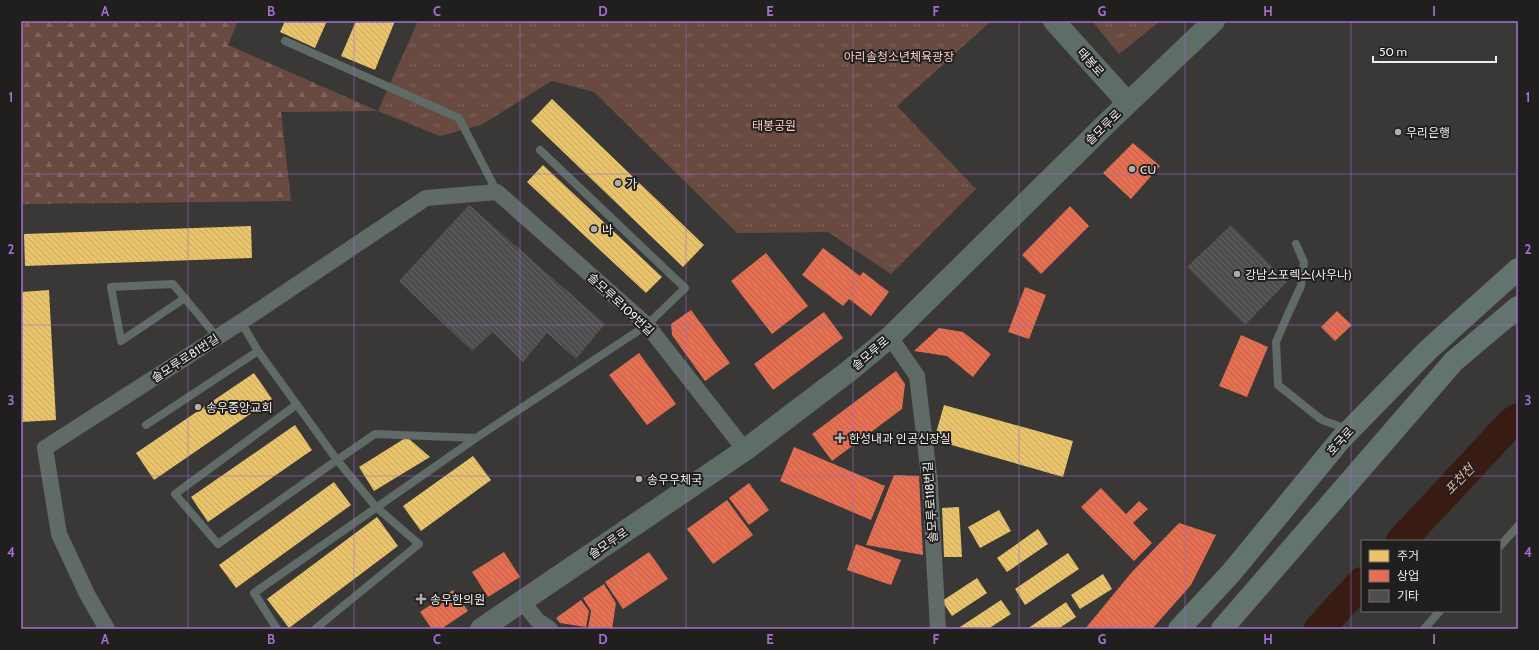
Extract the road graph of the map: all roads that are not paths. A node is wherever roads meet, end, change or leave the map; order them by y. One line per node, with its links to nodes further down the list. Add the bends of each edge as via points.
1 (1054, 21): 4 (main road, 태봉로)
2 (1214, 21): 4 (main road, 솔모루로)
3 (285, 41): 6 (lane, via 459,118)
4 (1128, 103): 14 (main road, 솔모루로)
5 (540, 150): 12 (lane, via 686,288)
6 (497, 192): 11 (street, 솔모루로81번길, via 426,198); 12 (street, 솔모루로109번길)
7 (1296, 244): 18 (lane, via 1304,262 1301,286 1276,342 1278,385 1322,420)
8 (1518, 269): 18 (main road, 호국로, via 1428,350)
9 (185, 298): 9 (lane, via 173,284 111,287 121,341); 13 (lane)
10 (1518, 307): 34 (main road, via 1454,361)
11 (241, 322): 13 (street, 솔모루로81번길); 15 (lane)
12 (647, 325): 19 (lane); 20 (street, 솔모루로109번길)
13 (217, 337): 27 (street, 솔모루로81번길, via 45,448 59,534 86,594)
14 (890, 337): 20 (main road, 솔모루로); 32 (street, 솔모루로118번길, via 917,376 930,484)
15 (258, 351): 16 (lane); 17 (lane)
16 (296, 405): 21 (lane); 21 (lane, via 175,494 218,544)
17 (146, 425)
18 (1350, 430): 33 (main road, 호국로, via 1231,574)
19 (476, 438): 21 (lane, via 375,434); 22 (lane)
20 (745, 450): 25 (main road, 솔모루로)
21 (337, 460): 22 (lane)
22 (376, 507): 28 (lane, via 254,593); 29 (lane, via 419,544)
23 (1518, 526): 24 (lane)
24 (1501, 545)
25 (522, 601): 30 (main road, 솔모루로); 31 (street, via 537,620)
26 (1439, 612): 35 (lane)
27 (107, 629)
28 (277, 629)
29 (316, 629)
30 (481, 629)
31 (550, 629)
32 (938, 629)
33 (1179, 629)
34 (1222, 629)
35 (1424, 629)

